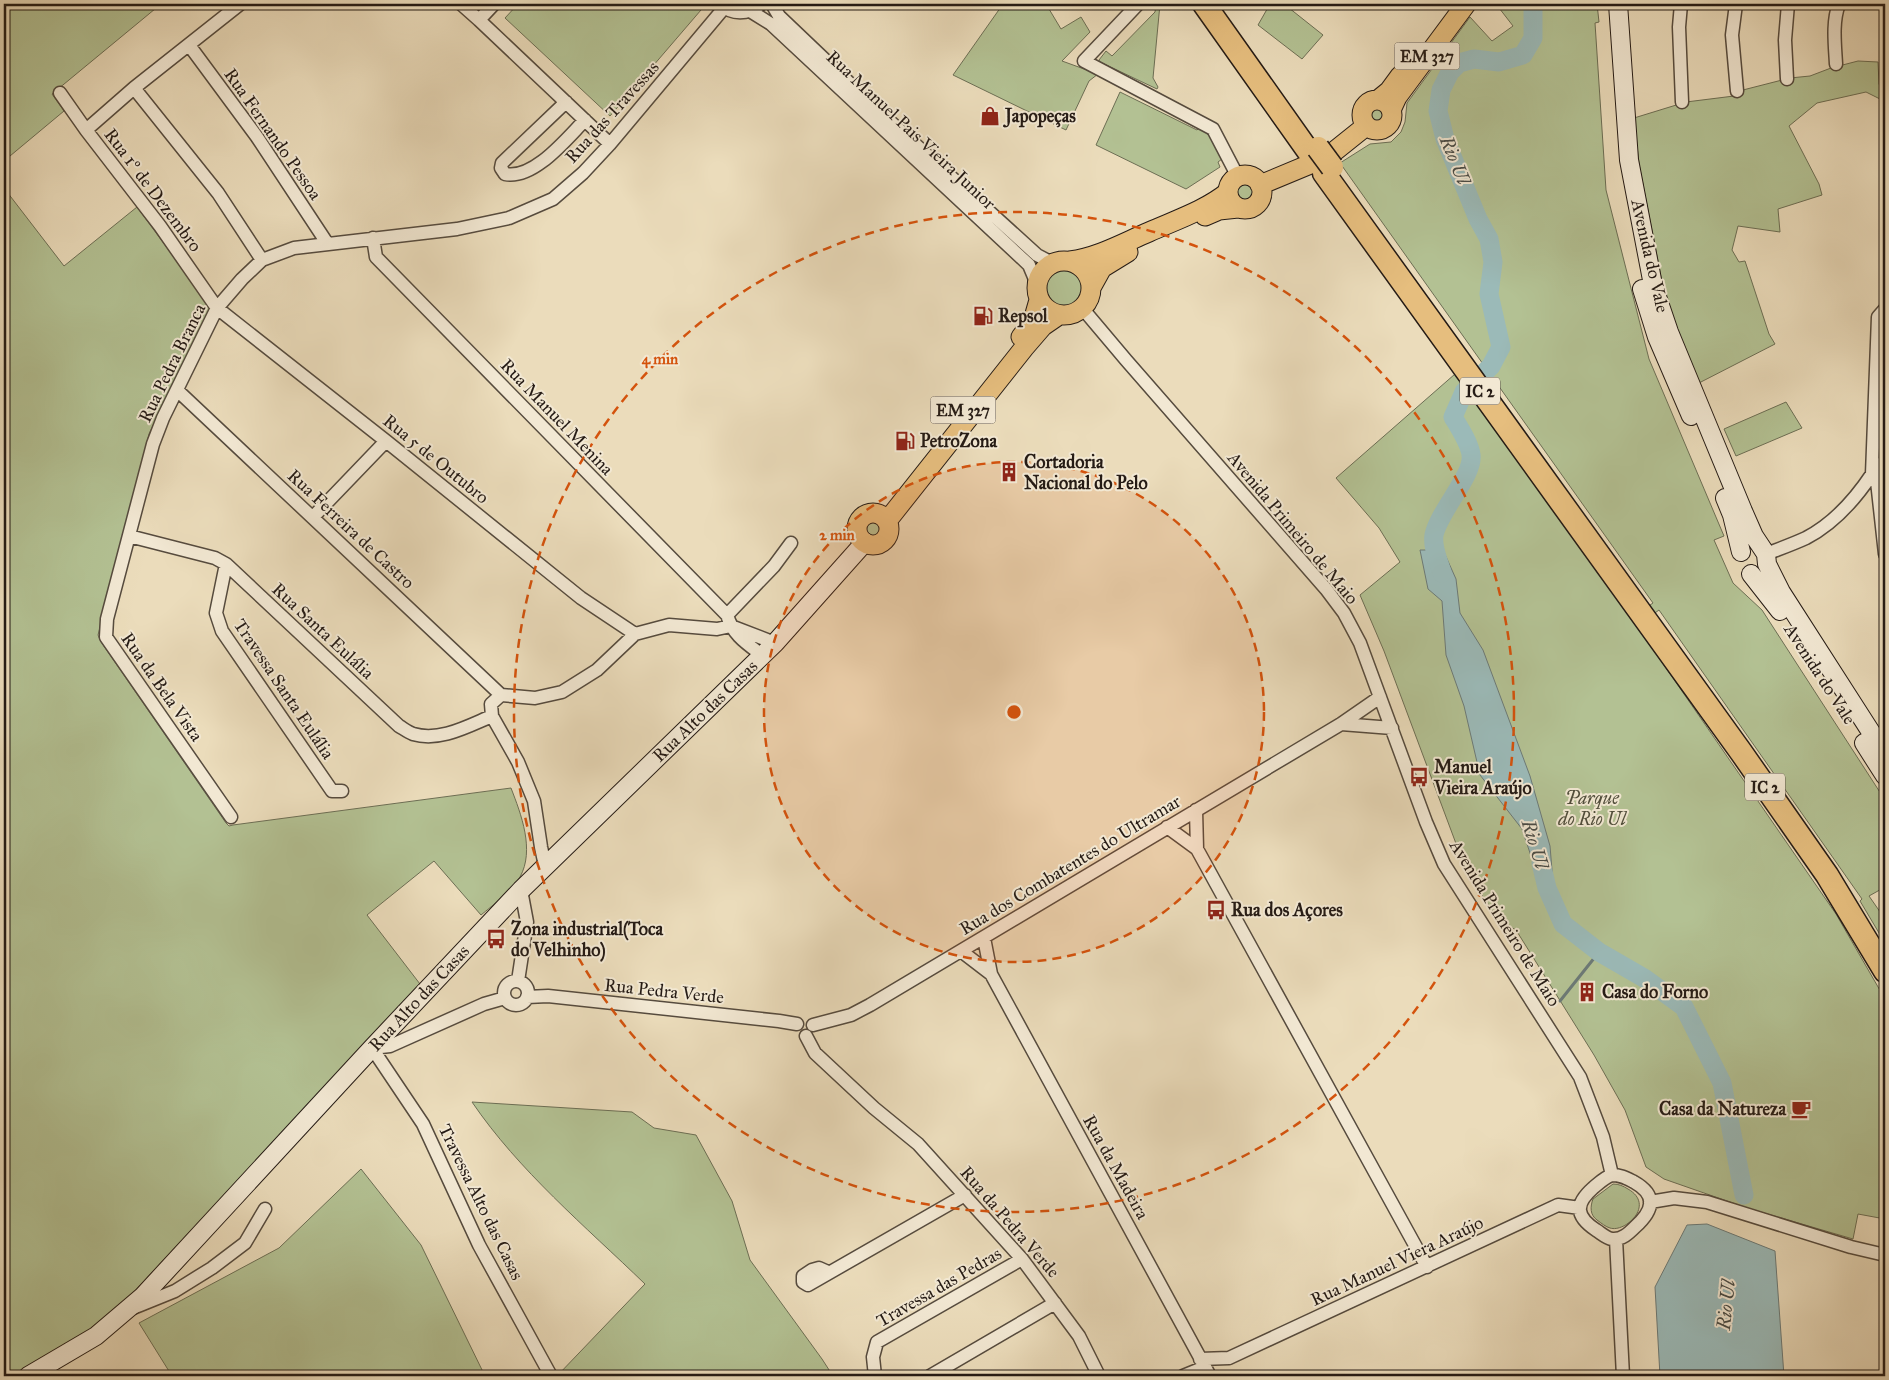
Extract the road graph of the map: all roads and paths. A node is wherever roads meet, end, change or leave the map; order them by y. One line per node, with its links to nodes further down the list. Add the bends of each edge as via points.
1 (240, 4): 20 (street)
2 (460, 4): 19 (street)
3 (494, 4): 19 (street)
4 (761, 4): 18 (street)
5 (772, 4): 40 (street, Rua Manuel Pais Vieira Junior, via 779,16 884,116 1037,256)
6 (1138, 4): 35 (street, via 1084,61 1213,129)
7 (1204, 4): 32 (highway, IC 2)
8 (1213, 4): 32 (highway, IC 2)
9 (1456, 4): 28 (main road, EM 327, via 1389,91)
10 (1466, 4): 28 (main road, EM 327, via 1397,97)
11 (1606, 4): 56 (main road, Avenida do Vale, via 1617,162 1641,288 1657,337 1732,515)
12 (1618, 4): 58 (main road, Avenida do Vale, via 1629,160 1653,285 1739,502)
13 (1681, 4): 27 (street)
14 (1736, 4): 24 (street, via 1732,35)
15 (1788, 4): 22 (street, via 1785,40)
16 (1839, 4): 21 (street, via 1836,10)
17 (722, 6): 18 (street, Rua das Travessas, via 739,13); 31 (street, Rua das Travessas)
18 (750, 11): 42 (street, Rua Manuel Pais Vieira Junior, via 771,24 1029,265)
19 (479, 20): 26 (street)
20 (189, 45): 23 (street); 38 (street, Rua Fernando Pessoa)
21 (1836, 64)
22 (1787, 78)
23 (134, 88): 30 (street); 39 (street, via 218,192)
24 (1737, 91)
25 (60, 93): 30 (street, Rua 1º de Dezembro)
26 (566, 102): 29 (street); 29 (street, via 502,163 501,168 506,174 521,173 549,157)
27 (1682, 102)
28 (1385, 105): 34 (main road, EM 327, via 1392,119 1387,127 1374,130 1366,126 1331,154)
29 (585, 120): 31 (street)
30 (86, 130): 43 (street, Rua 1º de Dezembro)
31 (610, 144): 36 (street, Rua das Travessas, via 553,199)
32 (1315, 152): 33 (highway, IC 2)
33 (1328, 170): 80 (highway, IC 2, via 1834,871); 81 (highway, IC 2, via 1827,875)
34 (1260, 185): 35 (main road, via 1253,178 1243,176); 35 (main road, via 1262,195 1257,204 1248,209)
35 (1235, 192): 40 (main road, via 1089,258); 41 (main road, via 1219,210 1119,256 1102,268)
36 (509, 218): 37 (street, Rua Pedra Branca, via 457,229)
37 (373, 238): 38 (street, Rua Pedra Branca); 61 (street, Rua Manuel Menina, via 376,257)
38 (327, 243): 39 (street, Rua Pedra Branca, via 294,248)
39 (262, 260): 43 (street, Rua Pedra Branca)
40 (1061, 262): 41 (main road, via 1079,264 1086,270); 42 (main road, EM 327, via 1044,269)
41 (1092, 286): 45 (main road)
42 (1038, 292): 46 (main road, via 1044,307); 51 (main road, EM 327, via 1032,322 888,505)
43 (218, 308): 47 (street, Rua Pedra Branca); 48 (street, Rua 5 de Outubro)
44 (1885, 308): 49 (street, via 1878,317)
45 (1083, 309): 46 (main road, EM 327); 65 (street, Avenida Primeiro de Maio, via 1326,589 1360,643)
46 (1059, 315): 51 (main road, EM 327, via 1043,326)
47 (177, 390): 50 (street, Rua Ferreira de Castro); 53 (street, Rua Pedra Branca, via 154,444)
48 (386, 441): 50 (street); 62 (street, Rua 5 de Outubro, via 581,598)
49 (1874, 459): 52 (street); 58 (street, via 1872,474 1859,493 1825,525 1807,538)
50 (313, 517): 64 (street, Rua Ferreira de Castro)
51 (883, 517): 54 (main road, EM 327, via 868,514 860,520 858,534)
52 (1884, 532): 57 (street)
53 (129, 536): 59 (street, Rua Santa Eulália, via 215,558); 73 (street, Rua da Bela Vista, via 107,619 106,637)
54 (865, 542): 63 (main road, Rua Alto das Casas / EM 327)
55 (791, 543): 61 (street)
56 (1741, 552): 58 (main road, via 1755,546); 60 (main road, Avenida do Vale, via 1740,565)
57 (1885, 554)
58 (1765, 555): 60 (main road, via 1760,572); 69 (main road, Avenida do Vale, via 1788,605)
59 (226, 564): 66 (street, Rua Santa Eulália, via 399,726 413,734 453,733); 71 (street, Travessa Santa Eulália, via 216,613 222,631 332,791)
60 (1751, 574): 70 (main road, Avenida do Vale, via 1775,604)
61 (729, 621): 62 (street, via 717,629 669,625); 63 (street)
62 (635, 634): 64 (street, via 597,670 562,692 535,698)
63 (769, 649): 76 (main road, Rua Alto das Casas / EM 327)
64 (500, 695): 66 (street, via 491,704)
65 (1380, 696): 67 (street, Rua dos Combatentes do Ultramar); 68 (street, Avenida Primeiro de Maio)
66 (492, 716): 76 (street, via 518,762 534,801)
67 (1341, 724): 68 (street); 72 (street, Rua dos Combatentes do Ultramar)
68 (1392, 728): 88 (street, Avenida Primeiro de Maio, via 1444,864 1580,1077 1603,1137)
69 (1885, 754)
70 (1885, 776)
71 (342, 791)
72 (1196, 810): 74 (street, Rua dos Combatentes do Ultramar); 75 (street)
73 (231, 817)
74 (1167, 828): 75 (street); 78 (street, Rua dos Combatentes do Ultramar)
75 (1197, 850): 96 (street)
76 (545, 866): 77 (main road, Rua Alto das Casas / EM 327)
77 (521, 890): 83 (street, via 527,922); 87 (main road, Rua Alto das Casas / EM 327)
78 (984, 938): 79 (street, Rua dos Combatentes do Ultramar); 82 (street, Rua da Madeira)
79 (961, 951): 82 (street, Rua da Madeira); 86 (street, Rua dos Combatentes do Ultramar, via 851,1015)
80 (1885, 956)
81 (1885, 971)
82 (991, 974): 101 (street, Rua da Madeira)
83 (518, 981): 84 (street, via 527,989); 85 (street, via 508,984)
84 (527, 997): 85 (street, via 518,1005 510,1004); 86 (street, Rua Pedra Verde, via 548,996 797,1024 806,1019 812,1022)
85 (505, 998): 87 (street, via 484,1004 390,1046)
86 (809, 1031): 89 (street, Rua da Pedra Verde, via 815,1053 918,1144)
87 (372, 1048): 99 (main road, Rua Alto das Casas / EM 327); 103 (street, Travessa Alto das Casas, via 423,1124 479,1245)
88 (1612, 1175): 90 (street, via 1624,1176 1645,1188); 91 (street, via 1584,1196)
89 (965, 1195): 95 (street, Rua da Pedra Verde); 97 (street)
90 (1650, 1202): 93 (street, via 1646,1217 1625,1236); 94 (street, via 1674,1198 1707,1202)
91 (1580, 1208): 93 (street, via 1585,1222 1606,1237); 96 (street, Rua Manuel Viera Araújo, via 1558,1205)
92 (265, 1209): 99 (street, via 245,1243 212,1268 175,1291)
93 (1616, 1239): 108 (street)
94 (1885, 1255)
95 (1022, 1259): 98 (street, Rua da Pedra Verde); 104 (street, Travessa das Pedras, via 877,1342 873,1357)
96 (1427, 1267): 100 (street, Rua Manuel Viera Araújo)
97 (828, 1272)
98 (1055, 1302): 105 (street); 106 (street, Rua da Pedra Verde, via 1079,1336)
99 (129, 1309): 102 (main road, Rua Alto das Casas / EM 327, via 90,1340)
100 (1229, 1358): 101 (street, Rua Manuel Viera Araújo); 101 (street, Rua Manuel Viera Araújo)
101 (1207, 1369): 107 (street)
102 (28, 1376)
103 (551, 1376)
104 (875, 1376)
105 (930, 1376)
106 (1099, 1376)
107 (1183, 1376)
108 (1623, 1376)

